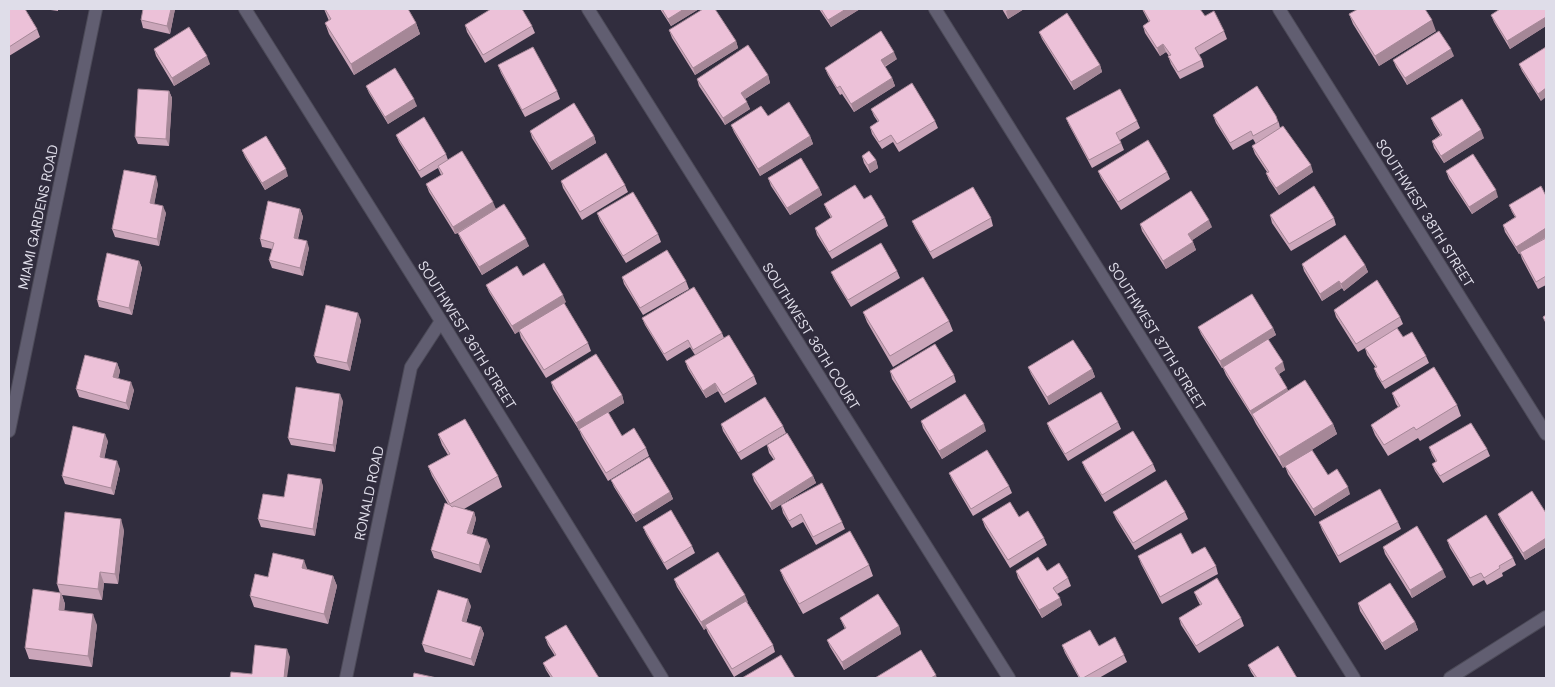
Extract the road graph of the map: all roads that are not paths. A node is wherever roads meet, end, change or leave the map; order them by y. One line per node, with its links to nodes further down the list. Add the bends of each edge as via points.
1 (96, 9): 7 (street, MIAMI GARDENS ROAD)
2 (245, 9): 6 (street, SOUTHWEST 36TH STREET)
3 (588, 9): 12 (street, SOUTHWEST 36TH COURT)
4 (935, 9): 13 (street, SOUTHWEST 37TH STREET)
5 (1279, 9): 8 (street, SOUTHWEST 38TH STREET)
6 (441, 322): 10 (street, RONALD ROAD, via 411,367); 11 (street, SOUTHWEST 36TH STREET)
7 (9, 431)
8 (1546, 434)
9 (1546, 617): 14 (street)
10 (346, 678)
11 (662, 678)
12 (1009, 678)
13 (1354, 678)
14 (1450, 678)

